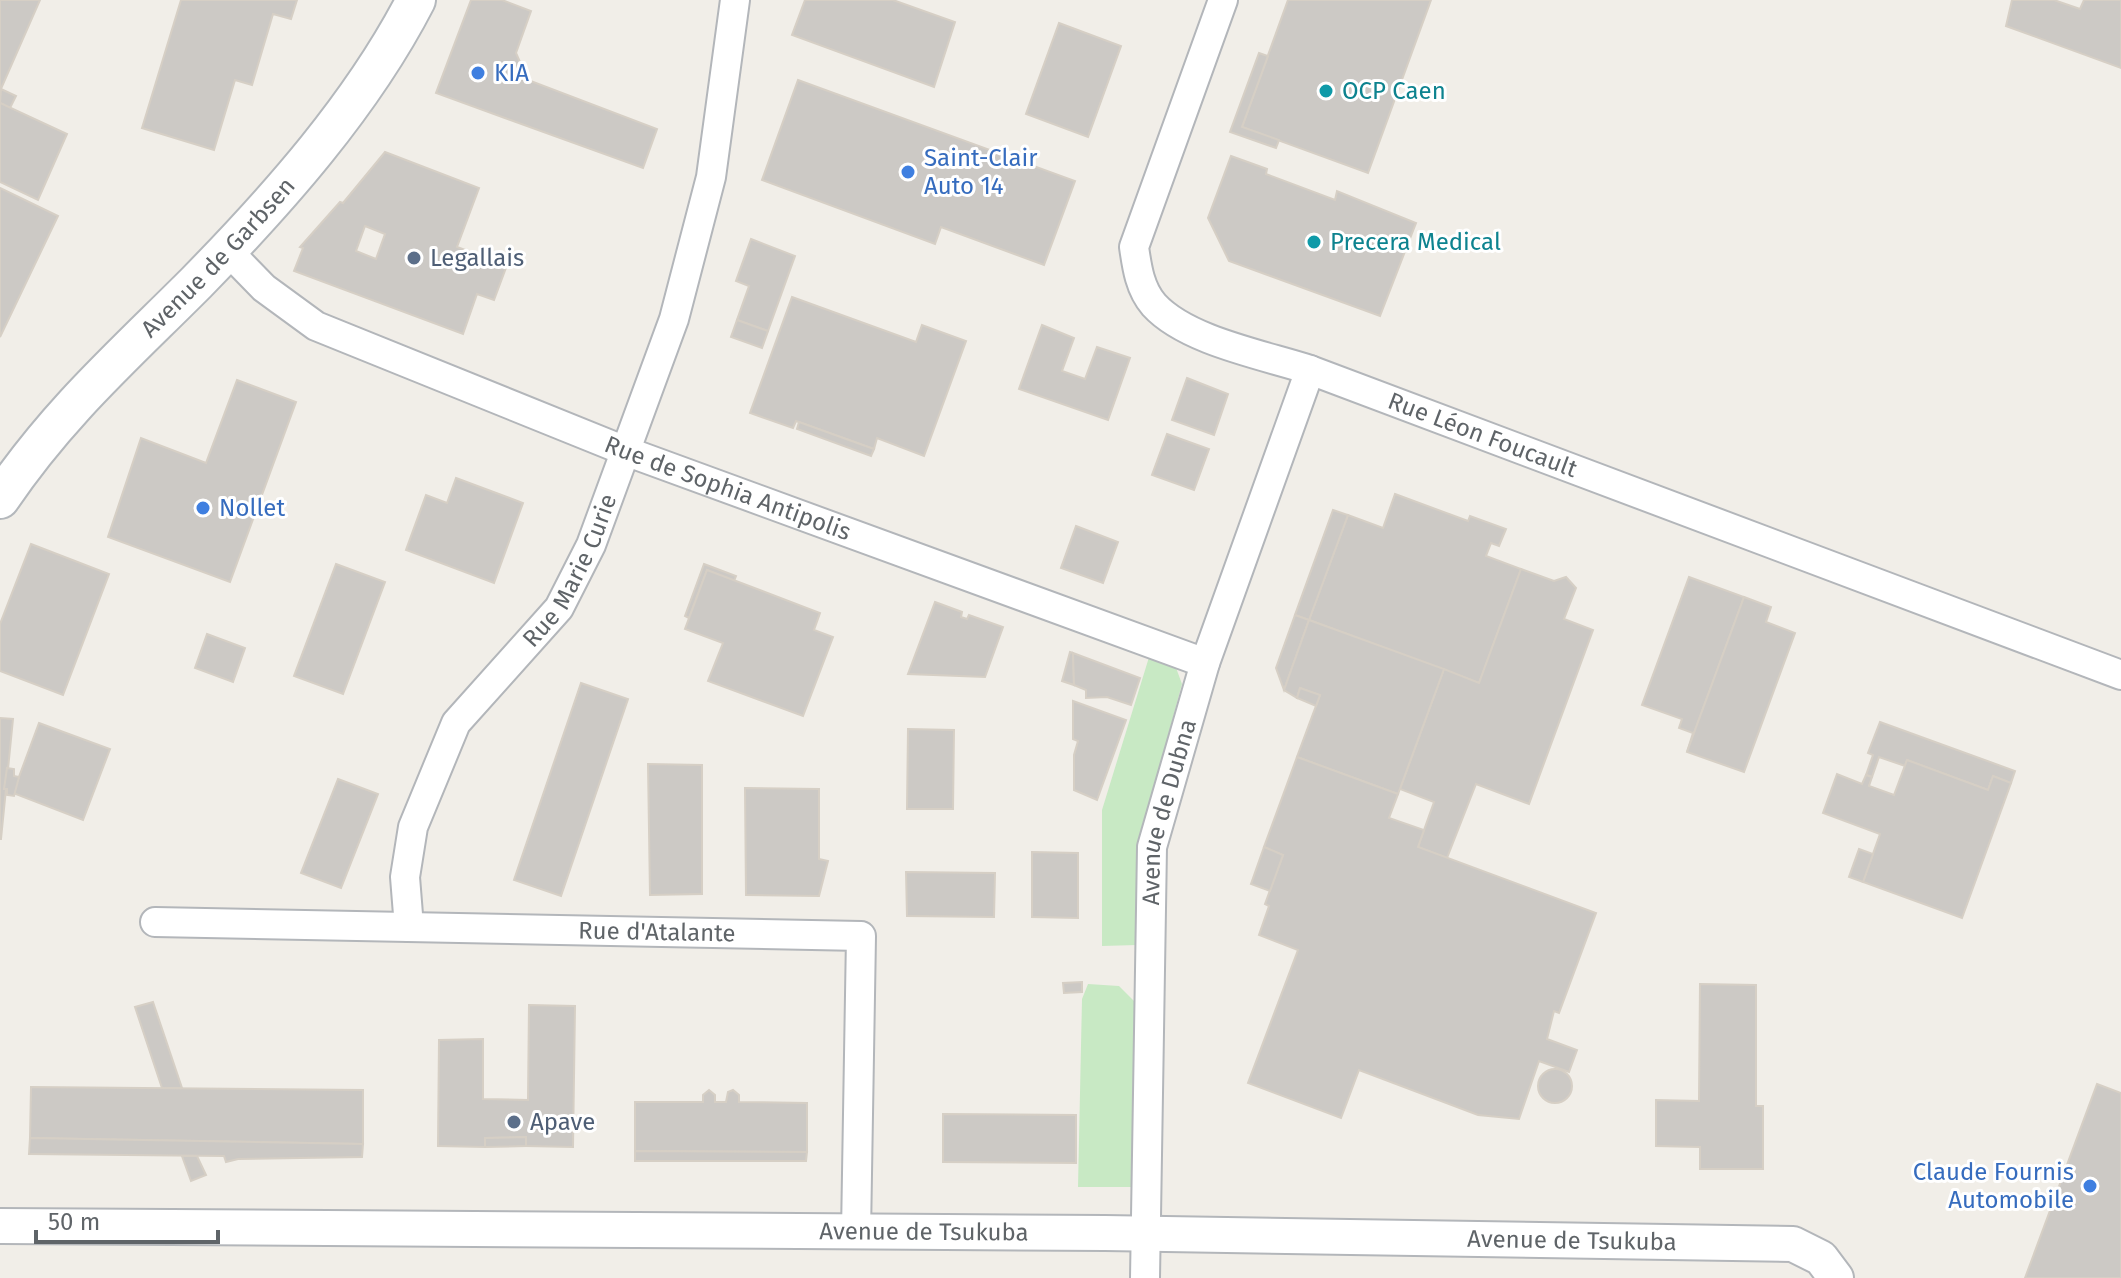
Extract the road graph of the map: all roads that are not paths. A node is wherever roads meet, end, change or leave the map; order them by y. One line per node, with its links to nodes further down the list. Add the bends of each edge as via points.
1 (416, 0): 4 (main road, Avenue de Garbsen, via 367,81)
2 (735, 0): 6 (street, Rue Marie Curie, via 711,177 674,319)
3 (1223, 0): 5 (street, Rue Léon Foucault, via 1152,188 1134,247 1136,266 1154,305 1172,319 1219,342)
4 (227, 250): 6 (street, Rue de Sophia Antipolis, via 264,288 316,326); 7 (main road, Avenue de Garbsen, via 73,403)
5 (1310, 370): 8 (street, Avenue de Dubna); 9 (street, Rue Léon Foucault)
6 (628, 452): 8 (street, Rue de Sophia Antipolis); 11 (street, Rue Marie Curie, via 559,608 456,723 413,827 405,877)
7 (0, 499)
8 (1205, 663): 14 (street, Avenue de Dubna, via 1152,847)
9 (2121, 675)
10 (155, 922): 11 (street, Rue d'Atalante)
11 (409, 927): 13 (street, Rue d'Atalante, via 861,936)
12 (0, 1226): 13 (street, Avenue de Tsukuba)
13 (856, 1233): 14 (street, Avenue de Tsukuba)
14 (1146, 1234): 15 (street, Avenue de Dubna); 16 (street, Avenue de Tsukuba, via 1793,1244 1821,1258)
15 (1145, 1278)
16 (1836, 1278)

